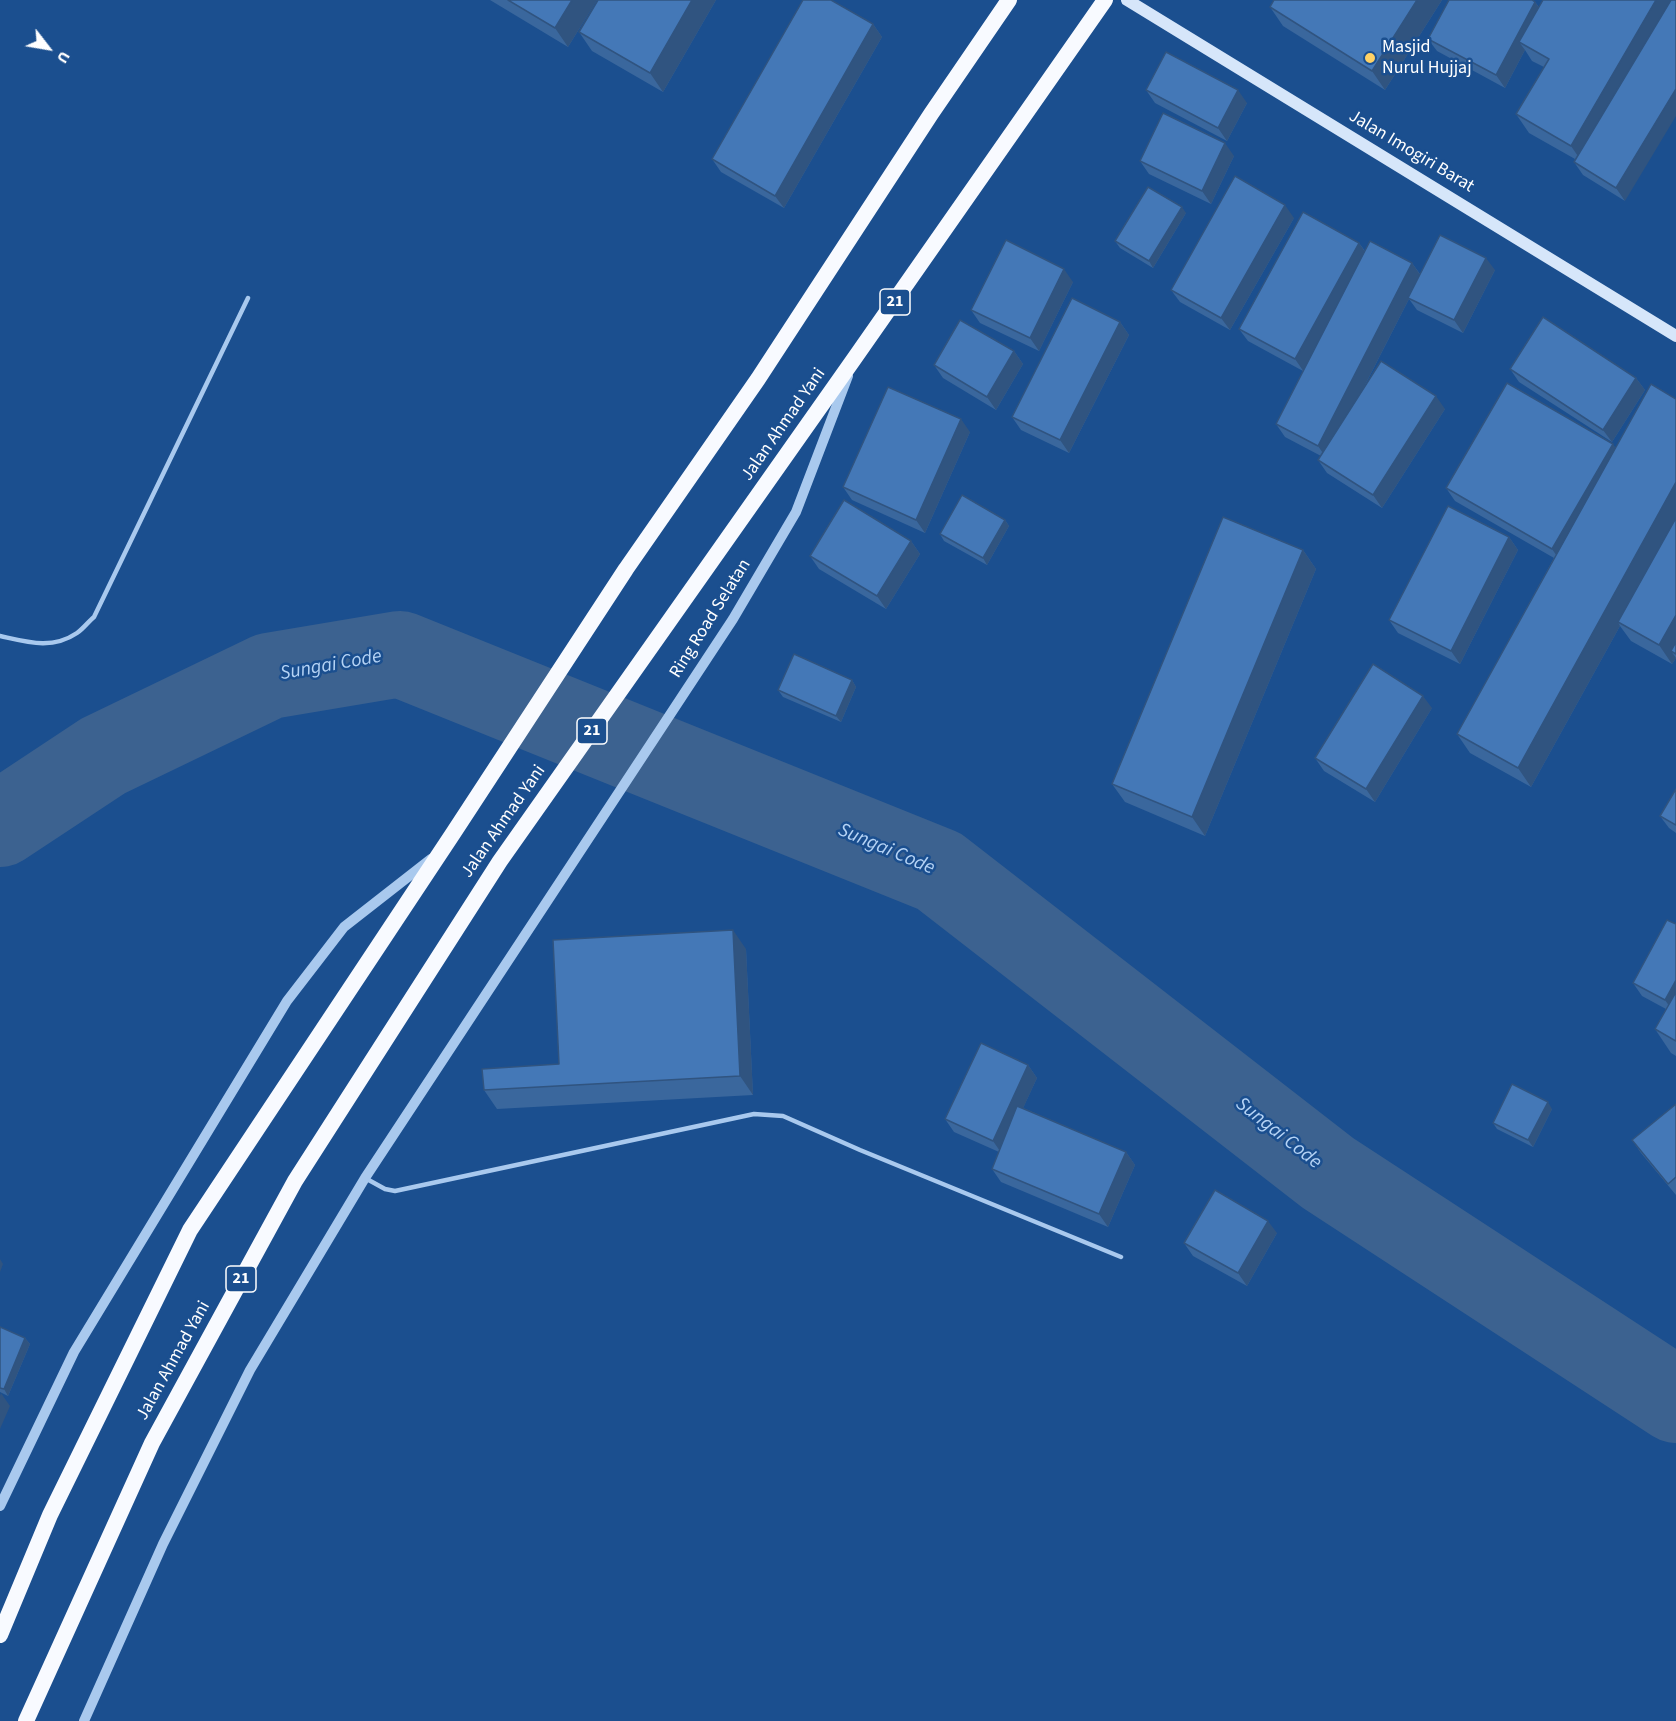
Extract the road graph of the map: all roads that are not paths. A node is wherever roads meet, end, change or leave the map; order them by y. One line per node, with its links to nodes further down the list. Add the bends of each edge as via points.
1 (1009, 0): 8 (highway, Jalan Ahmad Yani)
2 (1105, 0): 6 (highway, Jalan Ahmad Yani / 21)
3 (1127, 0): 5 (main road, Jalan Imogiri Barat)
4 (248, 298): 7 (lane, via 94,616 78,633 44,645)
5 (1676, 336)
6 (854, 359): 9 (street, Ring Road Selatan, via 796,512 733,619); 13 (highway, Jalan Ahmad Yani / 21, via 500,861 295,1181 152,1443)
7 (0, 636)
8 (440, 853): 11 (street, via 344,927 287,1001 74,1352); 12 (highway, Jalan Ahmad Yani, via 190,1230 50,1515)
9 (365, 1178): 10 (lane, via 394,1191 754,1114 783,1116); 14 (street, Ring Road Selatan, via 250,1370 163,1544)
10 (1121, 1257)
11 (0, 1506)
12 (0, 1635)
13 (26, 1721)
14 (84, 1721)

